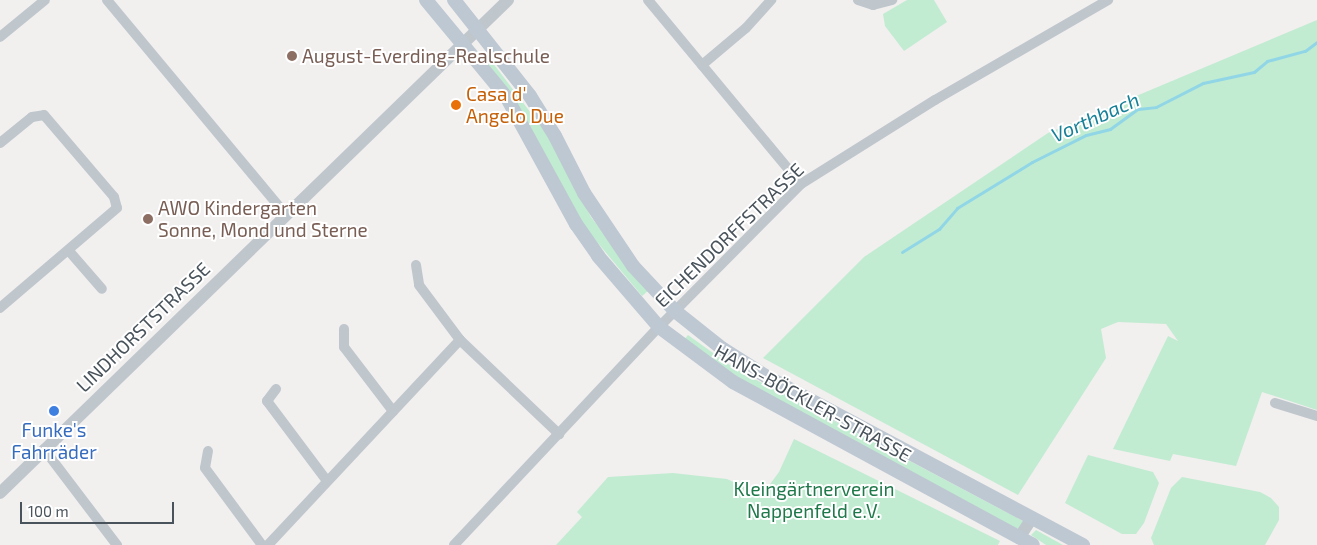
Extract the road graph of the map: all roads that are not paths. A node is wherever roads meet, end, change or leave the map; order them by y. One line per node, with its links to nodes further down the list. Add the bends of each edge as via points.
1 (45, 0): 12 (street)
2 (107, 0): 17 (street)
3 (426, 0): 13 (main road, HANS-BÖCKLER-STRASSE)
4 (454, 0): 11 (main road, HANS-BÖCKLER-STRASSE)
5 (508, 0): 11 (street, LINDHORSTSTRASSE)
6 (648, 0): 14 (street)
7 (771, 0): 14 (street, via 746,28)
8 (858, 0): 9 (street, via 872,5)
9 (892, 0)
10 (1108, 0): 16 (street, EICHENDORFFSTRASSE, via 935,100)
11 (478, 28): 13 (street, LINDHORSTSTRASSE); 22 (main road, HANS-BÖCKLER-STRASSE, via 535,104 584,193 633,266)
12 (0, 37)
13 (463, 44): 17 (street, LINDHORSTSTRASSE); 23 (main road, HANS-BÖCKLER-STRASSE, via 507,98 576,224 598,256)
14 (702, 65): 16 (street)
15 (0, 143): 18 (street, via 32,117 44,115 114,197 114,213)
16 (801, 184): 22 (street, EICHENDORFFSTRASSE)
17 (286, 215): 31 (street, LINDHORSTSTRASSE)
18 (69, 251): 20 (street); 21 (street)
19 (416, 265): 25 (street, via 419,284)
20 (102, 290)
21 (0, 308)
22 (675, 311): 23 (street, EICHENDORFFSTRASSE); 35 (main road, HANS-BÖCKLER-STRASSE, via 723,349 768,377)
23 (659, 327): 30 (street, EICHENDORFFSTRASSE); 36 (main road, HANS-BÖCKLER-STRASSE, via 732,382)
24 (344, 329): 28 (street, via 344,347)
25 (460, 340): 28 (street); 30 (street)
26 (276, 390): 33 (street, via 267,402)
27 (1274, 403): 29 (street)
28 (393, 411): 33 (street)
29 (1317, 416)
30 (559, 434): 40 (street, EICHENDORFFSTRASSE)
31 (44, 449): 34 (street, LINDHORSTSTRASSE); 37 (street)
32 (208, 451): 38 (street, via 205,468)
33 (327, 481): 39 (street)
34 (0, 493)
35 (1032, 518): 36 (street); 42 (main road, HANS-BÖCKLER-STRASSE)
36 (1019, 538): 41 (main road, HANS-BÖCKLER-STRASSE)
37 (117, 545)
38 (262, 545)
39 (268, 545)
40 (454, 545)
41 (1033, 545)
42 (1083, 545)

